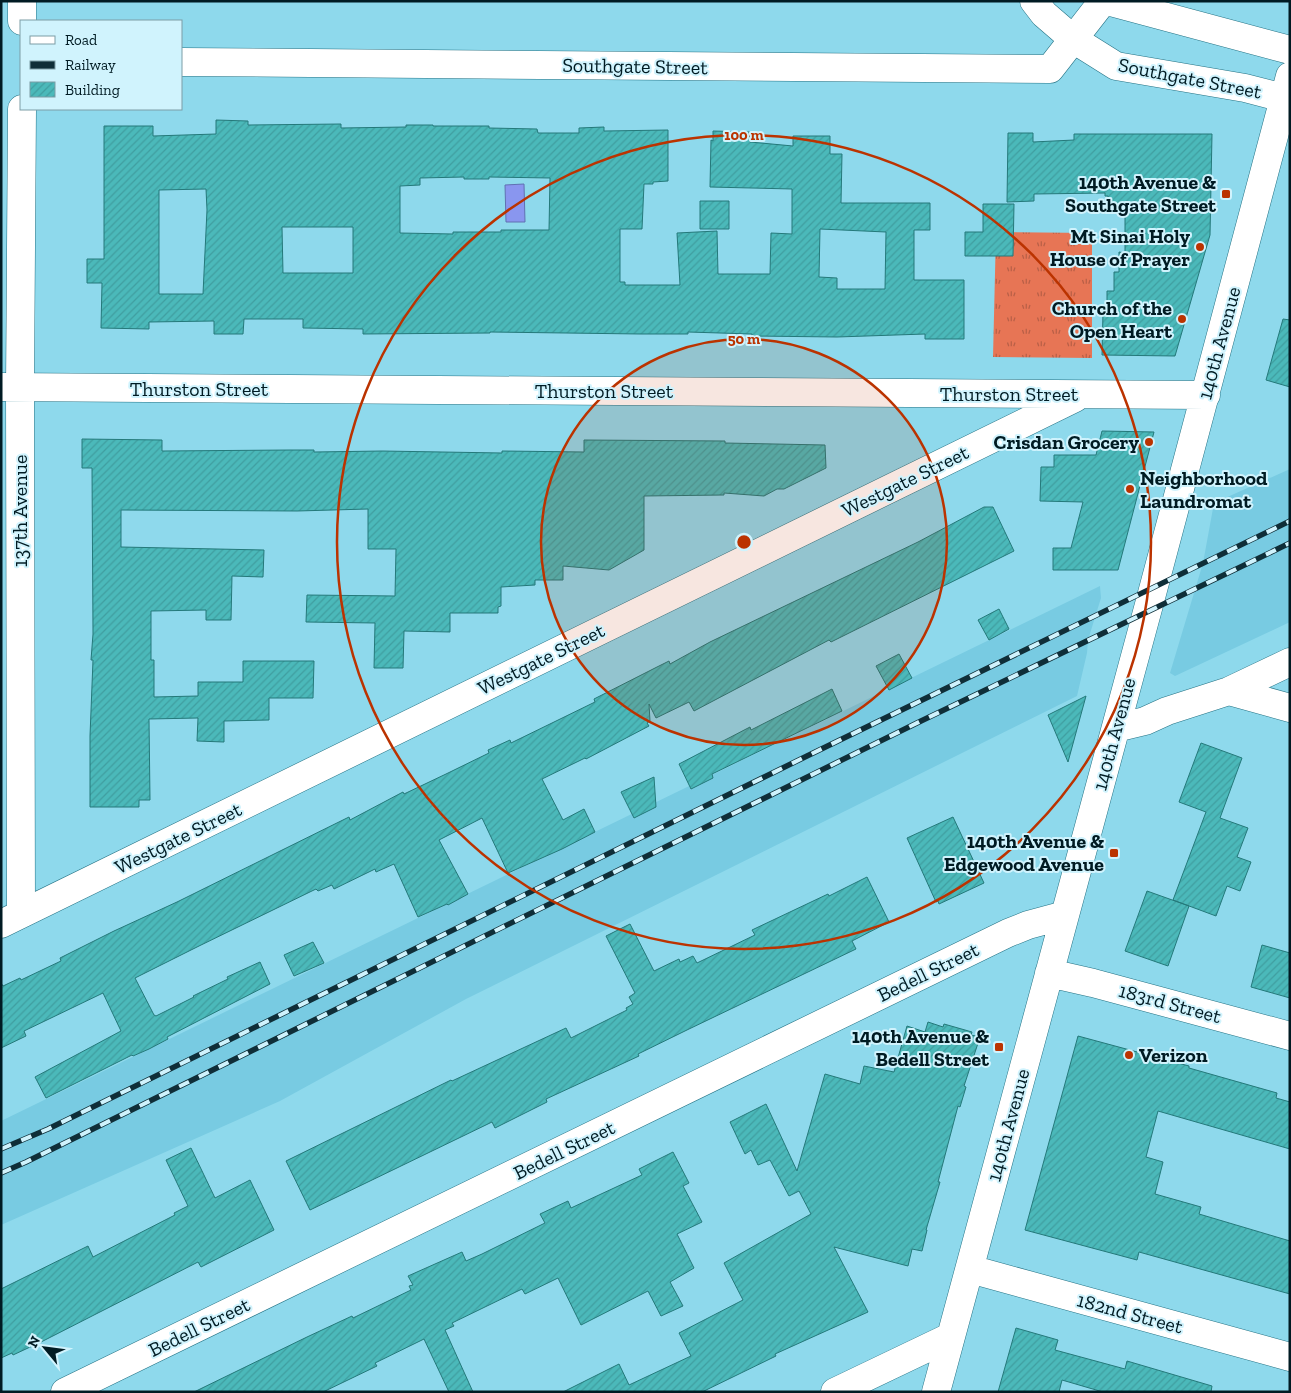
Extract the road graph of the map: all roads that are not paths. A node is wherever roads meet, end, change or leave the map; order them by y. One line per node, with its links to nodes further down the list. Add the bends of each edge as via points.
1 (22, 1): 5 (street)
2 (1034, 1): 6 (street, via 1044,14)
3 (1103, 1): 6 (street, Southgate Street)
4 (1106, 1): 7 (street)
5 (22, 20)
6 (1073, 38): 8 (street, Southgate Street, via 1050,69); 9 (street, Southgate Street, via 1116,66 1245,88)
7 (1290, 50)
8 (182, 62)
9 (1287, 87): 13 (street, 140th Avenue)
10 (22, 110): 11 (street, 137th Avenue)
11 (10, 387): 12 (street, Thurston Street); 19 (street, 137th Avenue)
12 (1081, 395): 13 (street, Thurston Street); 19 (street, Westgate Street)
13 (1206, 395): 17 (street, 140th Avenue)
14 (1290, 662): 15 (street)
15 (1229, 691): 16 (street); 17 (street)
16 (1290, 708)
17 (1116, 728): 18 (street, 140th Avenue)
18 (1065, 915): 20 (street, 140th Avenue); 25 (street, Bedell Street, via 1008,933)
19 (11, 919)
20 (1049, 974): 21 (street, 183rd Street); 22 (street, 140th Avenue)
21 (1290, 1036)
22 (970, 1269): 23 (street, 140th Avenue); 24 (street, 182nd Street)
23 (950, 1336): 26 (street); 27 (street, 140th Avenue)
24 (1290, 1357)
25 (65, 1392)
26 (835, 1392)
27 (936, 1392)

